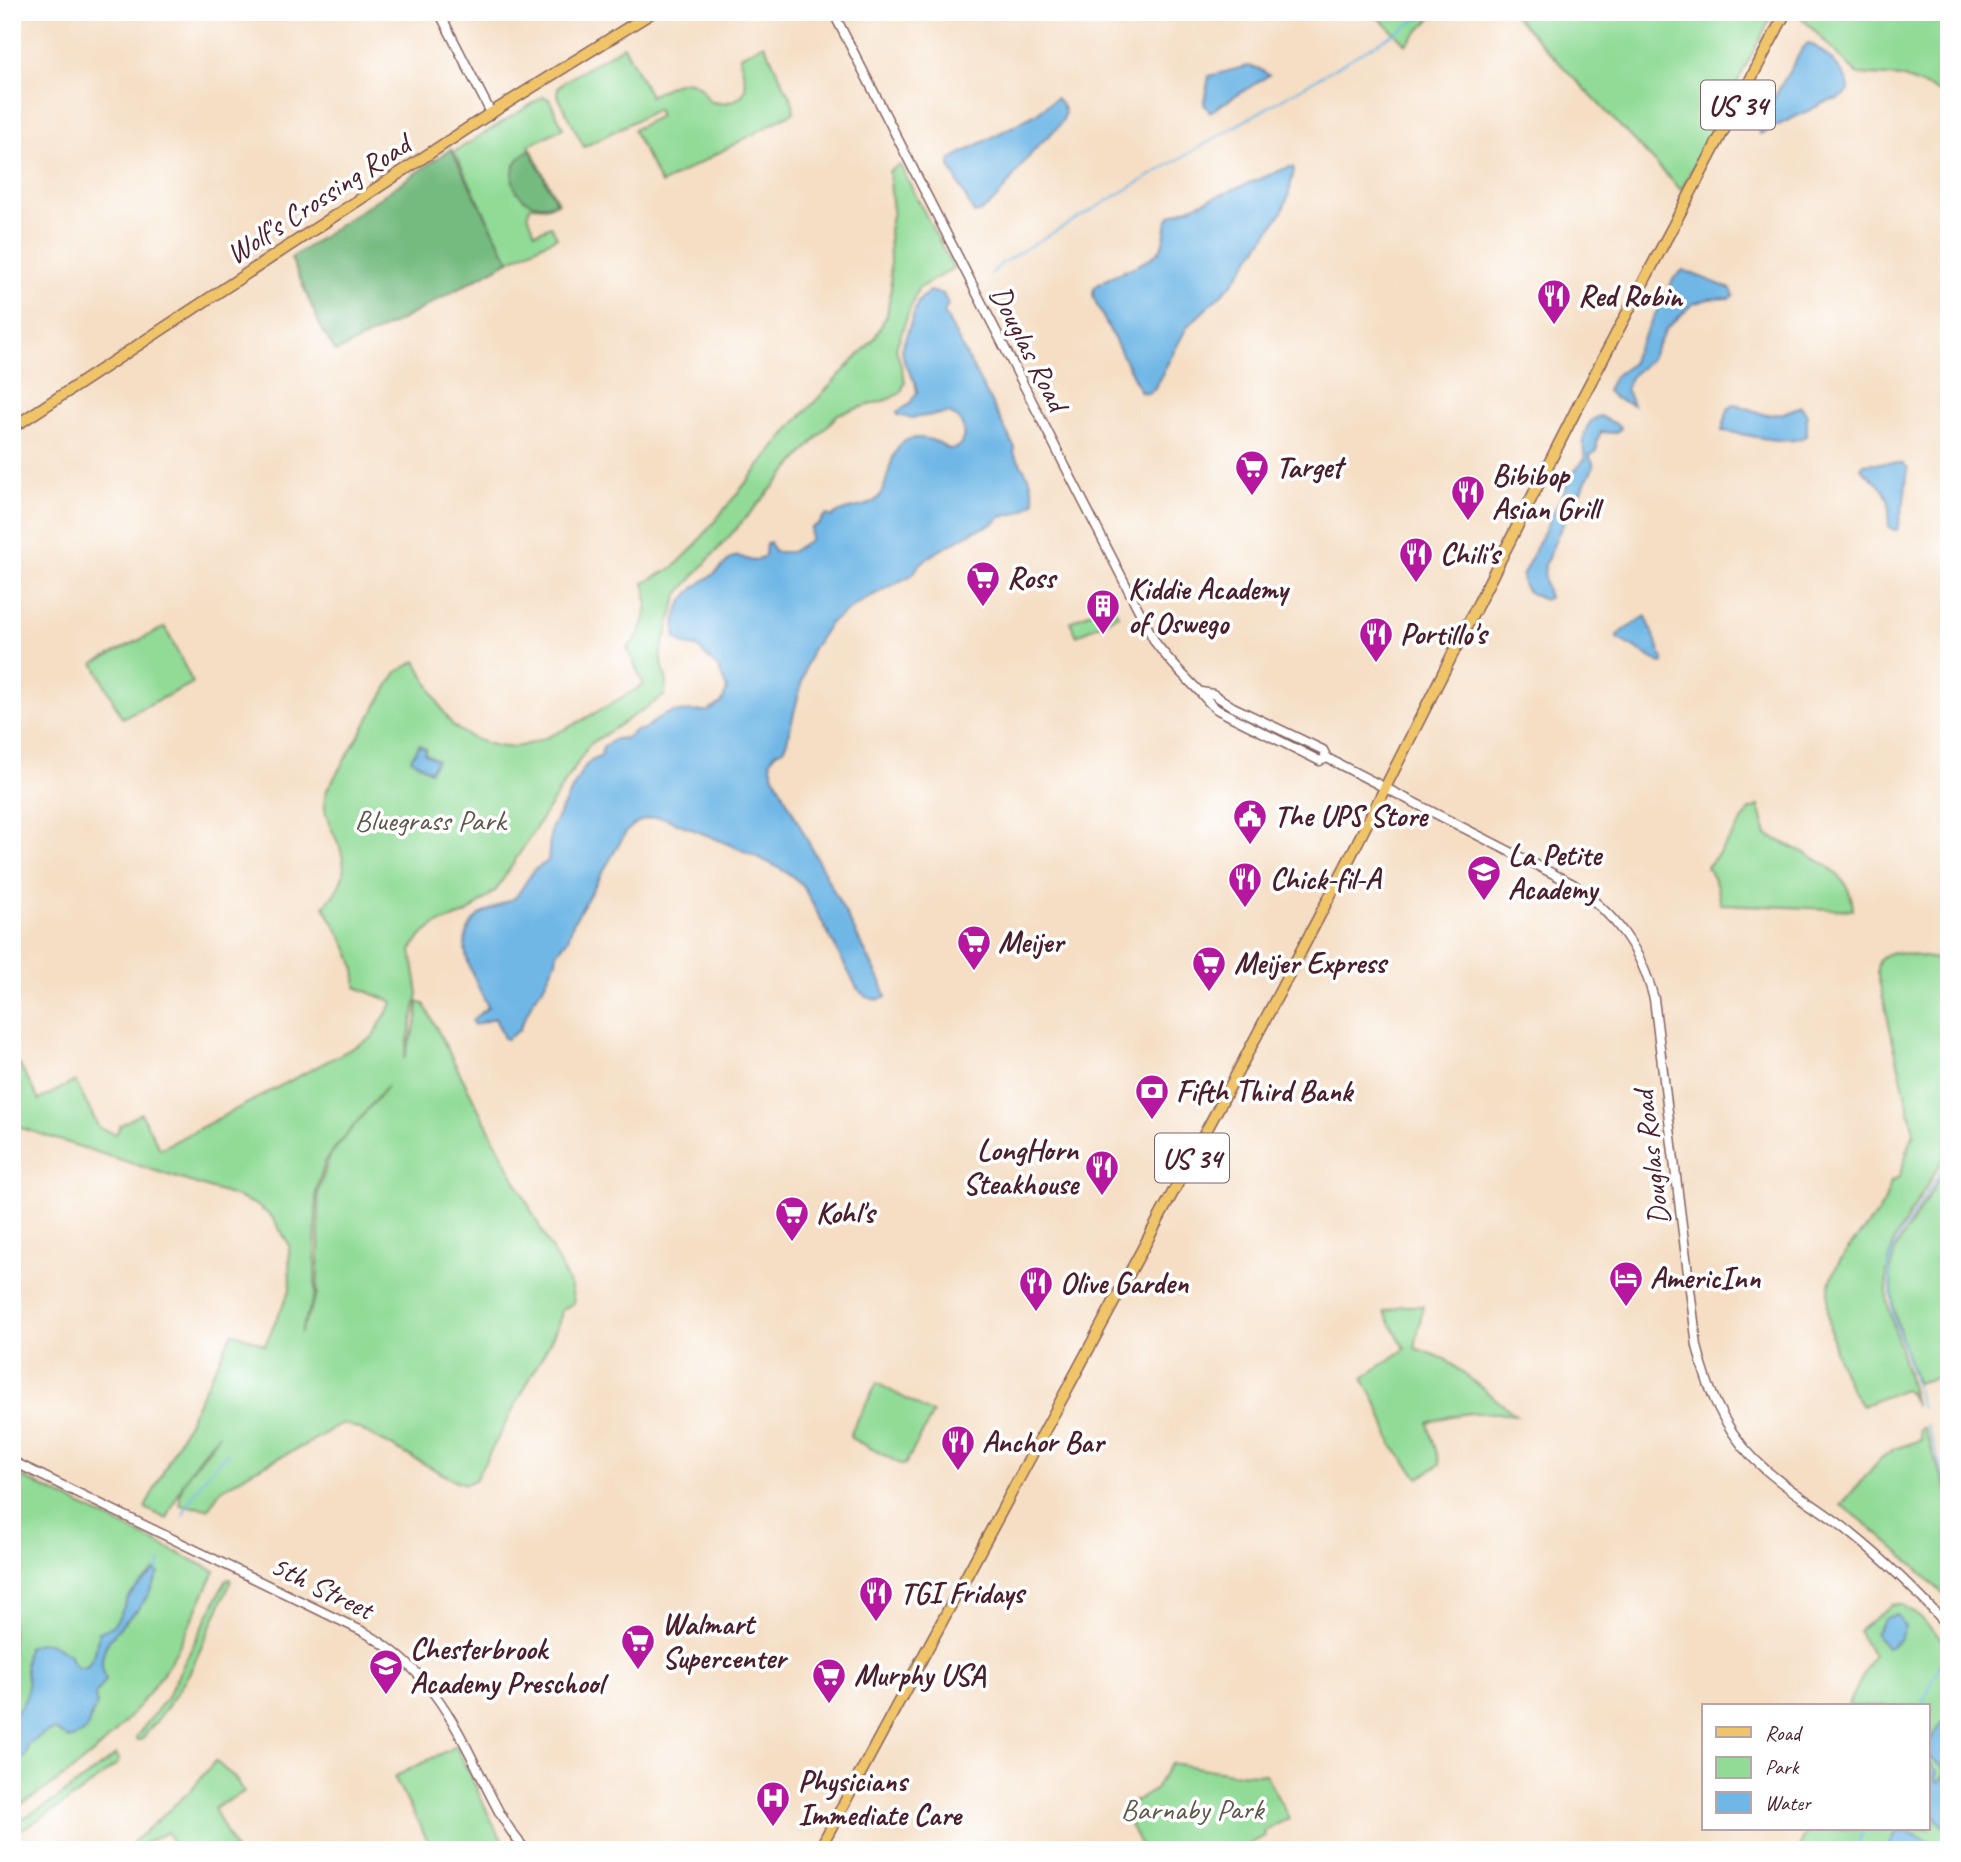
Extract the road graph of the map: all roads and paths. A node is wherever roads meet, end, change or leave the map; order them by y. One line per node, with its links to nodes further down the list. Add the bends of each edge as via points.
1 (439, 12): 5 (street)
2 (653, 12): 5 (main road, Wolf's Crossing Road)
3 (833, 12): 7 (street, Douglas Road, via 1148,631 1168,660 1201,692 1322,750 1327,758)
4 (1786, 12): 7 (main road, US 34)
5 (492, 113): 6 (main road, Wolf's Crossing Road)
6 (12, 428)
7 (1384, 787): 9 (street, Douglas Road, via 1573,884 1605,909 1624,932 1641,961 1654,999 1697,1346 1721,1414 1757,1462 1852,1533); 11 (main road, US 34, via 1234,1079)
8 (12, 1461): 10 (street, 5th Street, via 364,1632 413,1667 458,1730 500,1815)
9 (1948, 1626)
10 (526, 1850)
11 (819, 1850)

